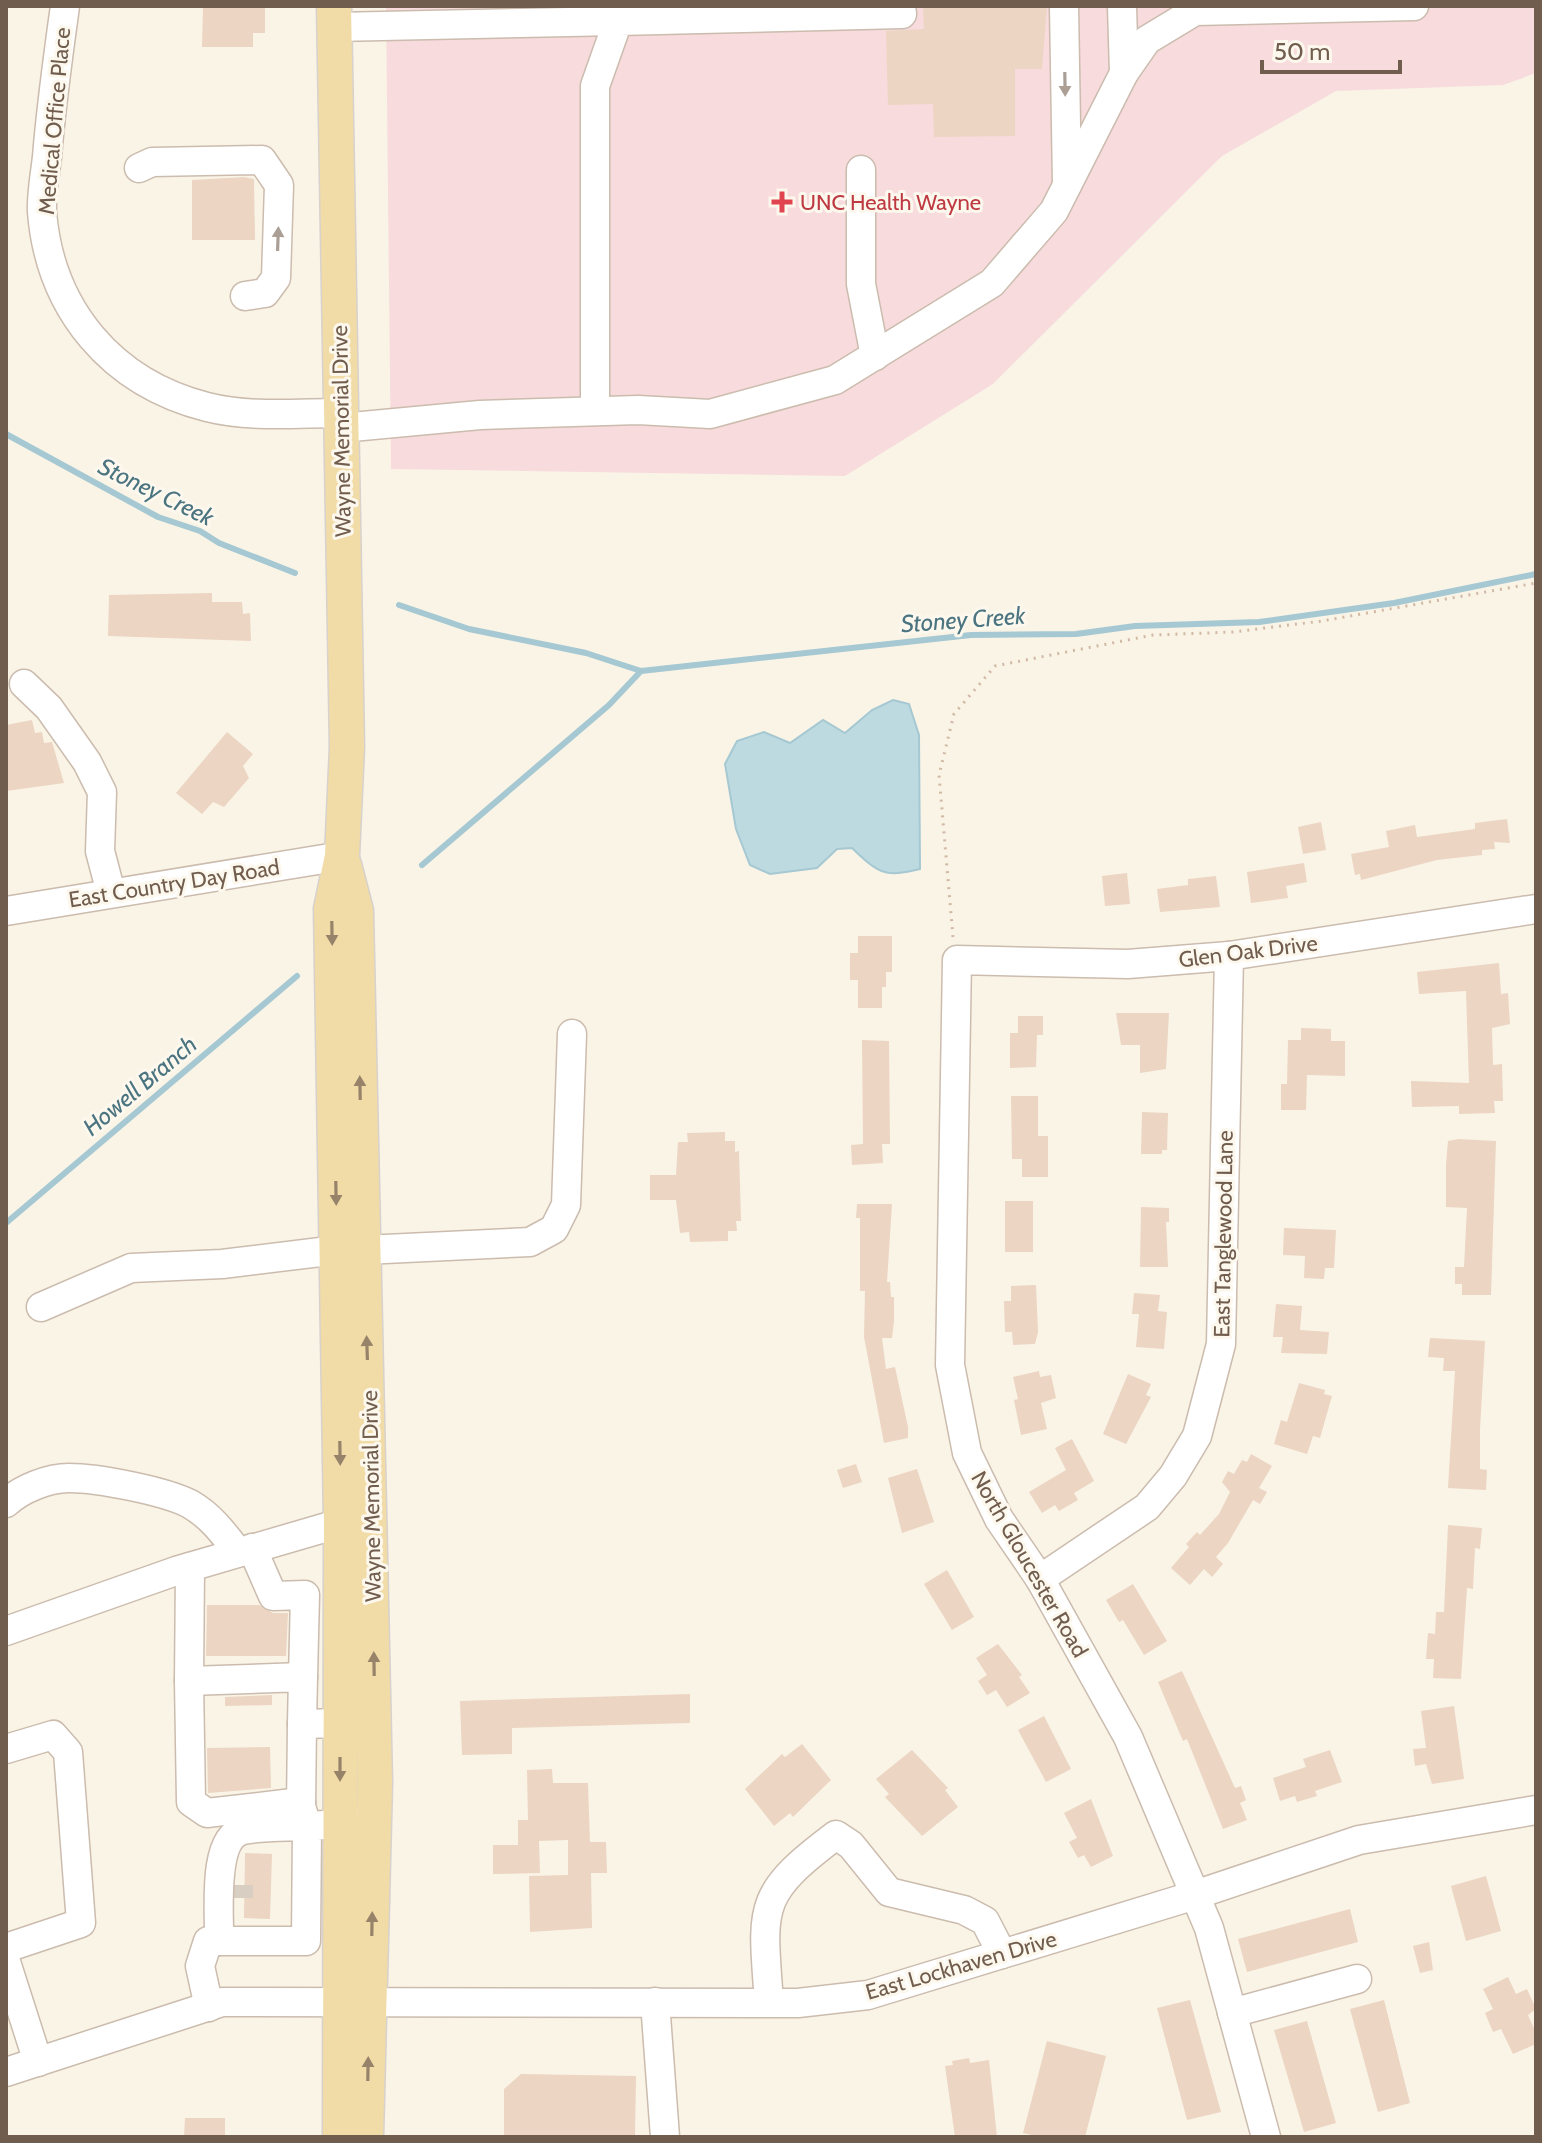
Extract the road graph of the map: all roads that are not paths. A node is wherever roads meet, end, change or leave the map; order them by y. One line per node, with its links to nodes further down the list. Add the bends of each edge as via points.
1 (65, 6): 18 (street, Medical Office Place, via 42,210 50,263 70,312 109,355 152,387 245,413)
2 (1064, 6): 14 (street, one-way to 14)
3 (1122, 6): 11 (street)
4 (1414, 6): 7 (street)
5 (859, 10): 6 (street); 8 (street)
6 (901, 10)
7 (1189, 10): 11 (street, Medical Office Place, via 1147,40)
8 (727, 12): 10 (street)
9 (335, 16): 10 (street); 18 (main road, Wayne Memorial Drive)
10 (618, 21): 17 (street, via 595,86)
11 (1124, 73): 14 (street, Medical Office Place)
12 (139, 168): 15 (street, one-way to 12, via 265,293 276,278 279,185 262,160 152,162)
13 (861, 170): 16 (street, via 861,284)
14 (1067, 189): 16 (street, Medical Office Place, via 992,283)
15 (245, 296)
16 (875, 356): 17 (street, Medical Office Place, via 835,380 710,414)
17 (595, 411): 18 (street, Medical Office Place)
18 (341, 421): 20 (main road, Wayne Memorial Drive, via 347,747)
19 (24, 684): 21 (street, via 49,708 102,792 100,851)
20 (342, 856): 21 (street, East Country Day Road); 27 (main road, Wayne Memorial Drive, via 331,909)
21 (111, 893): 23 (street, East Country Day Road)
22 (1536, 909): 24 (street, Glen Oak Drive)
23 (6, 911)
24 (1229, 956): 25 (street, Glen Oak Drive, via 1128,964); 33 (street, East Tanglewood Lane, via 1221,1344 1197,1436 1147,1507)
25 (957, 960): 33 (street, North Gloucester Road, via 950,1365 967,1453 999,1519)
26 (572, 1034): 27 (street, via 566,1205 554,1229 530,1242)
27 (350, 1250): 28 (street, via 131,1268); 30 (main road, Wayne Memorial Drive, one-way to 30); 44 (main road, Wayne Memorial Drive, one-way to 27, via 371,1439)
28 (41, 1307)
29 (6, 1503): 31 (street, via 42,1483 69,1478 160,1492 191,1505)
30 (341, 1523): 31 (street); 35 (main road, Wayne Memorial Drive)
31 (245, 1550): 32 (street); 34 (street, via 273,1596)
32 (190, 1567): 36 (street); 38 (street)
33 (1040, 1579): 46 (street, North Gloucester Road, via 1128,1737)
34 (305, 1595): 35 (street); 37 (street)
35 (341, 1596): 39 (main road, Wayne Memorial Drive)
36 (6, 1631)
37 (303, 1677): 38 (street); 40 (street)
38 (189, 1681): 43 (street, via 191,1802 197,1809)
39 (341, 1723): 40 (street); 43 (main road, Wayne Memorial Drive, one-way to 43)
40 (302, 1724): 43 (street)
41 (6, 1749): 48 (street, via 53,1735 68,1752 81,1923)
42 (1536, 1810): 46 (street, East Lockhaven Drive, via 1359,1840)
43 (316, 1817): 44 (street); 45 (street); 47 (street, via 306,1941); 52 (main road, Wayne Memorial Drive)
44 (375, 1823): 52 (main road, Wayne Memorial Drive, one-way to 44)
45 (233, 1836): 47 (street); 47 (street, via 221,1863)
46 (1192, 1896): 49 (street, East Lockhaven Drive); 56 (street, North Gloucester Road, via 1209,1928)
47 (233, 1904): 55 (street, via 201,1954)
48 (6, 1948)
49 (1002, 1954): 54 (street, East Lockhaven Drive, via 868,1995); 54 (street, via 985,1921 964,1910 889,1892 851,1845 836,1835 783,1878 771,1897 764,1931)
50 (6, 1962): 57 (street)
51 (1357, 1979): 56 (street)
52 (355, 2002): 53 (street, East Lockhaven Drive); 55 (street, East Lockhaven Drive, via 222,2002); 59 (main road, Wayne Memorial Drive); 60 (main road, Wayne Memorial Drive, one-way to 52)
53 (655, 2002): 54 (street, East Lockhaven Drive); 61 (street)
54 (769, 2002)
55 (209, 2007): 57 (street, East Lockhaven Drive)
56 (1232, 2013): 62 (street, North Gloucester Road)
57 (38, 2062): 58 (street, East Lockhaven Drive)
58 (6, 2072)
59 (340, 2137)
60 (366, 2137)
61 (665, 2137)
62 (1266, 2137)

